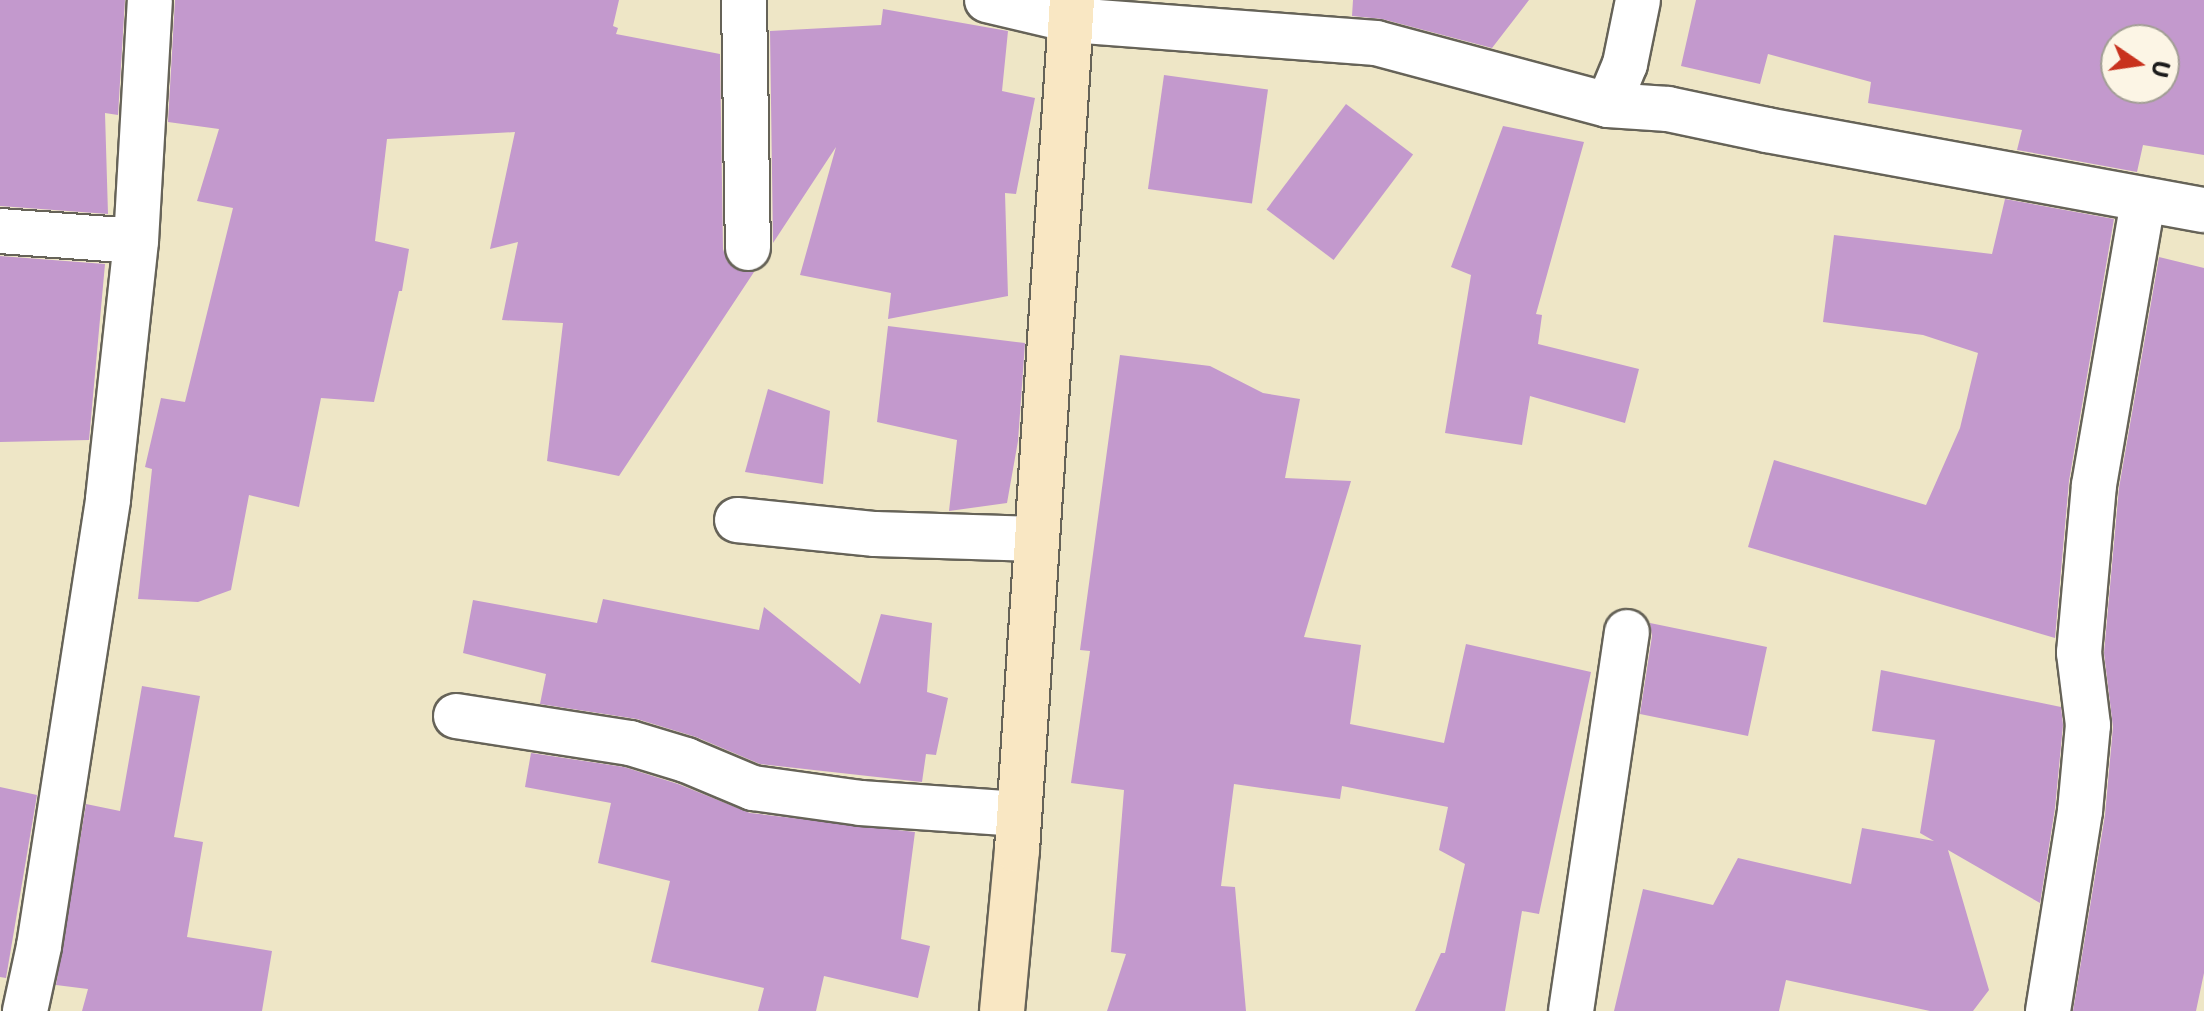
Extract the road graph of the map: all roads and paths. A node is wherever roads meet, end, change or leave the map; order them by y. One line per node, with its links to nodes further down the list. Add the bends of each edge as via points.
1 (150, 0): 10 (street)
2 (744, 0): 11 (street)
3 (987, 0): 5 (street)
4 (1638, 0): 6 (street, via 1625,64)
5 (1071, 10): 6 (street, via 1376,43); 13 (street)
6 (1608, 105): 7 (street, via 1668,109)
7 (2143, 200): 8 (street); 20 (street, via 2094,485 2079,653 2087,739)
8 (2204, 210)
9 (0, 231): 10 (street)
10 (136, 241): 17 (street, via 108,499)
11 (748, 248)
12 (737, 520): 13 (street, via 875,534)
13 (1037, 539): 16 (street)
14 (1627, 632): 19 (street)
15 (456, 716): 16 (street, via 630,743 753,788 861,803)
16 (1019, 814): 18 (street)
17 (25, 1011)
18 (1002, 1011)
19 (1571, 1011)
20 (2048, 1011)

